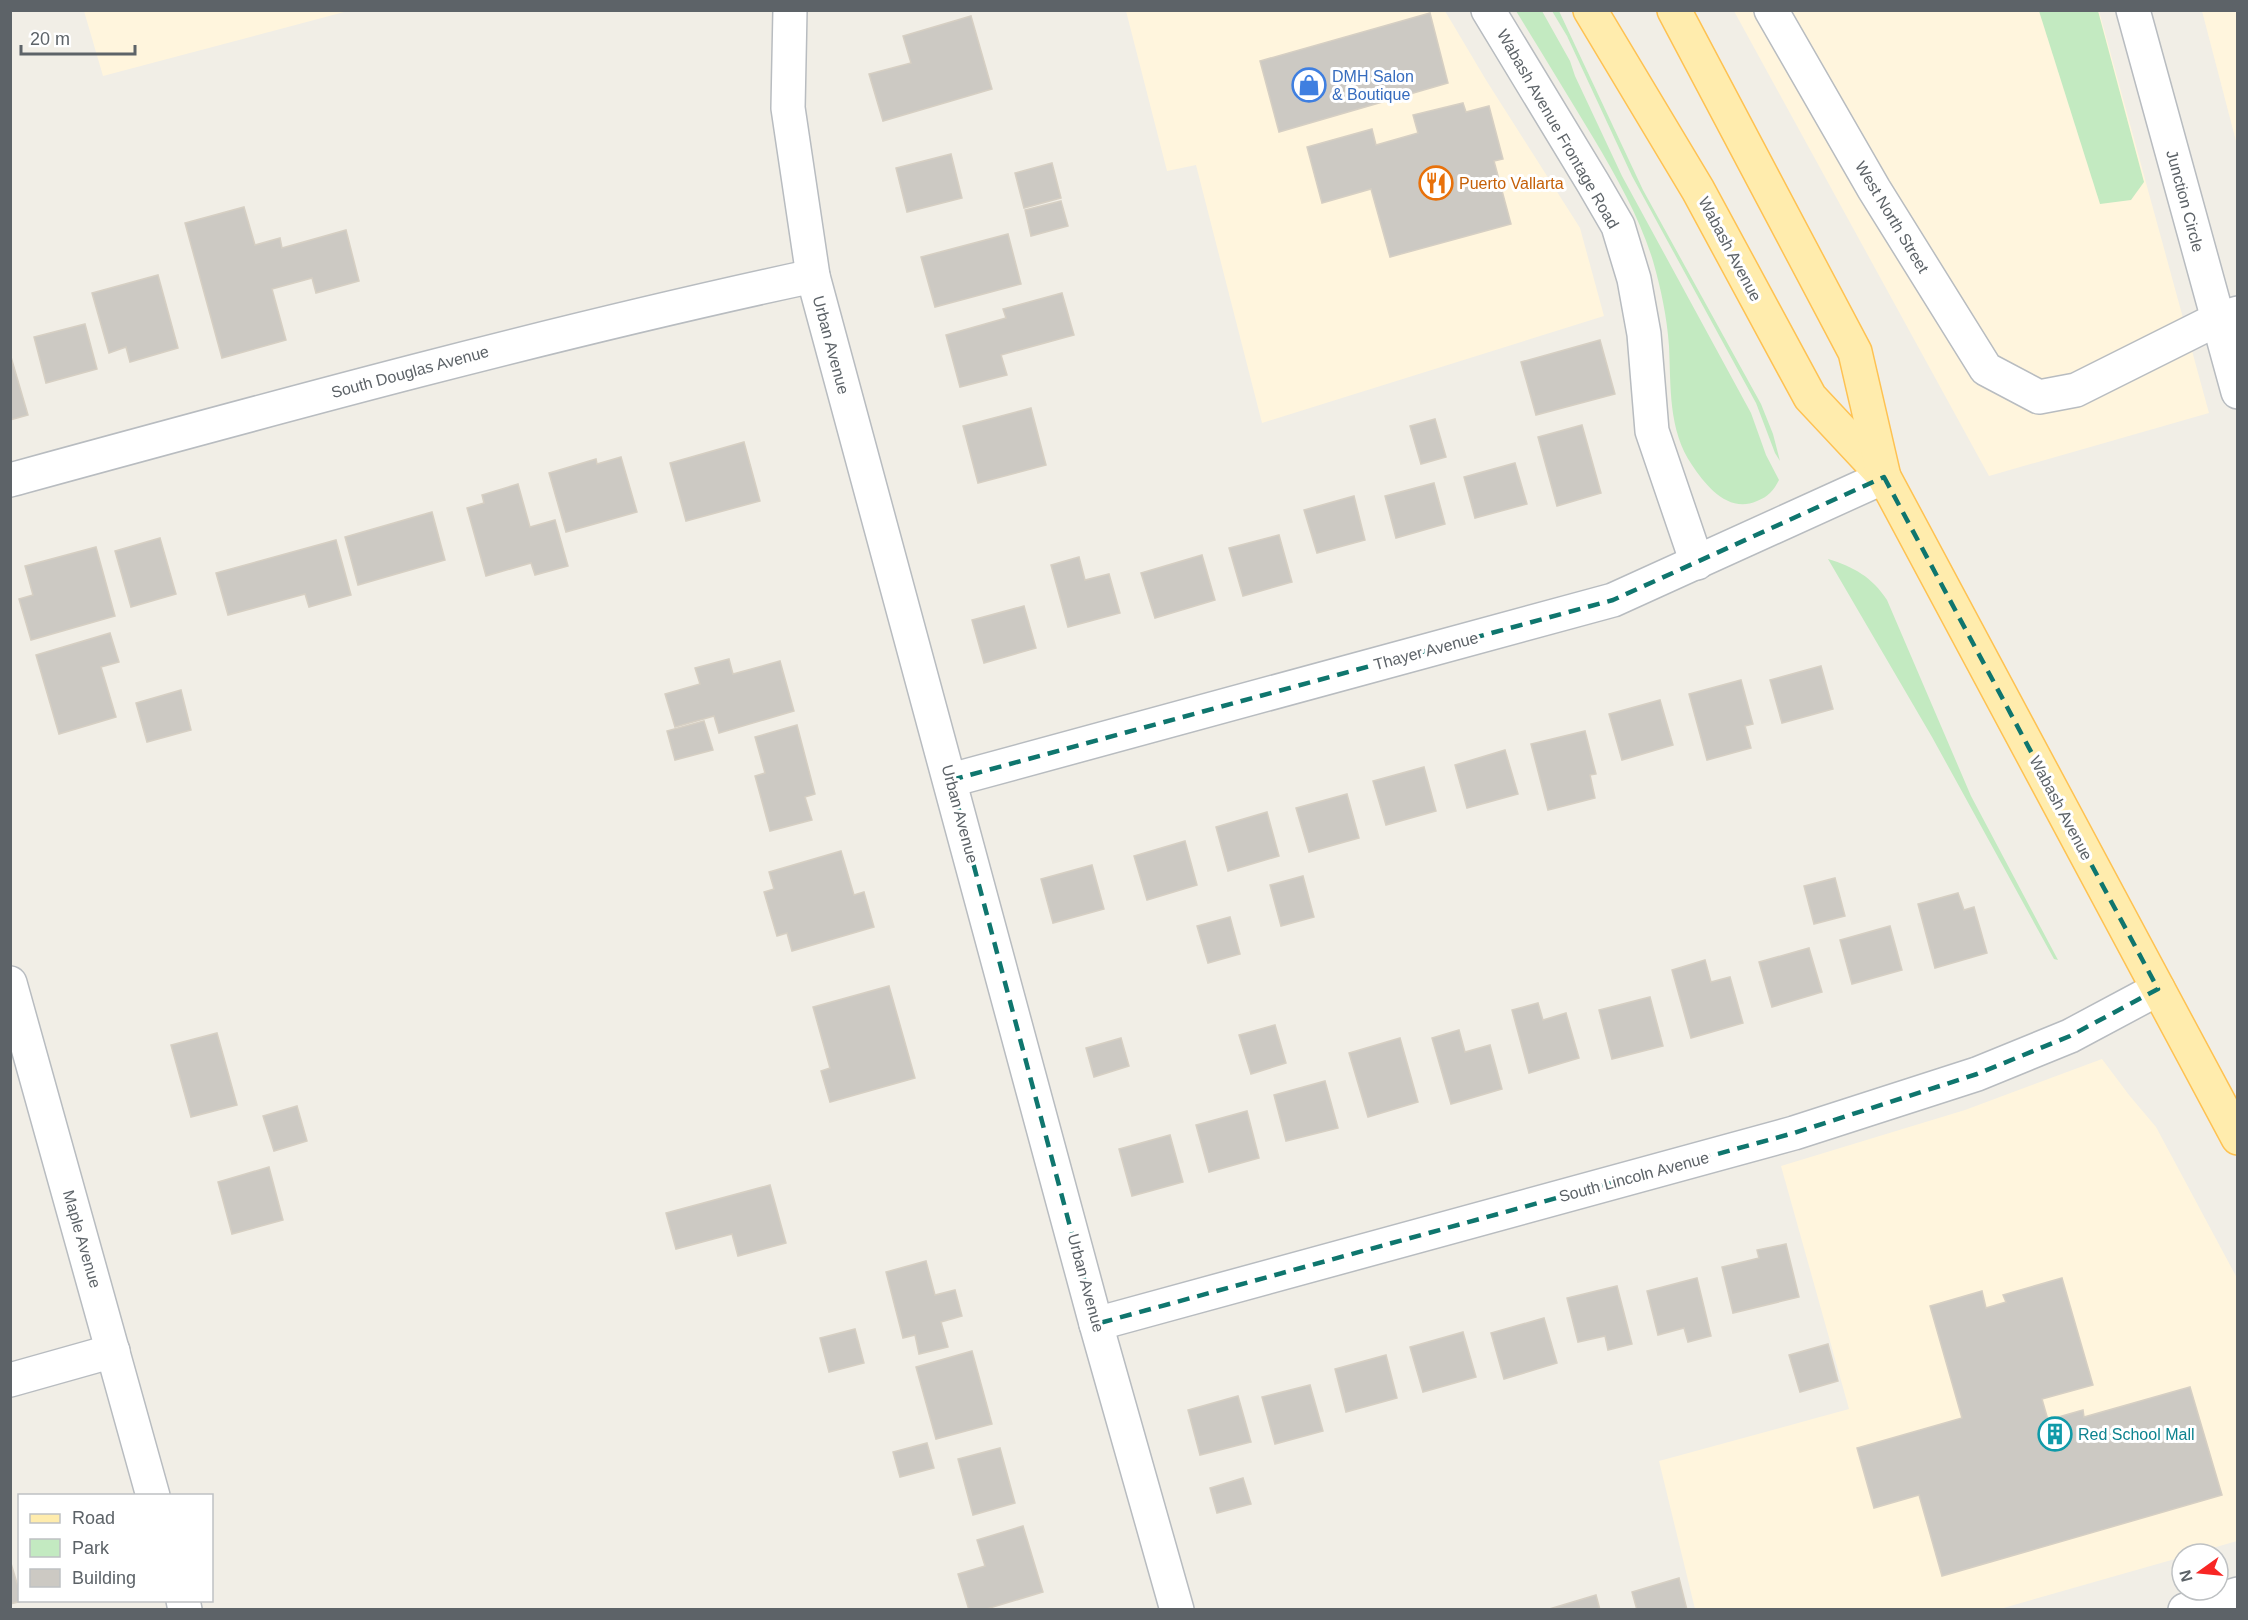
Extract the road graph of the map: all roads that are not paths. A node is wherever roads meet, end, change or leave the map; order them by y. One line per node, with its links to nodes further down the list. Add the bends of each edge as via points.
1 (790, 10): 7 (street, Urban Avenue, via 788,108)
2 (1488, 10): 12 (street, Wabash Avenue Frontage Road, via 1618,226 1634,279 1644,334 1652,431)
3 (1590, 10): 10 (main road, Wabash Avenue, via 1698,190 1810,397)
4 (1674, 10): 10 (main road, Wabash Avenue, via 1855,352)
5 (1771, 10): 8 (street, West North Street, via 1874,189 1986,369 2039,397 2076,390)
6 (2133, 10): 8 (street, Junction Circle)
7 (813, 276): 11 (street, South Douglas Avenue, via 472,356); 13 (street, Urban Avenue)
8 (2228, 316): 9 (street, Junction Circle)
9 (2238, 392)
10 (1884, 477): 12 (street, Thayer Avenue); 15 (main road, Wabash Avenue)
11 (10, 480)
12 (1697, 563): 13 (street, Thayer Avenue, via 1613,600)
13 (951, 780): 17 (street, Urban Avenue)
14 (10, 983): 18 (street, Maple Avenue)
15 (2157, 989): 16 (main road, Wabash Avenue); 17 (street, South Lincoln Avenue, via 2070,1036 1977,1074 1794,1133)
16 (2238, 1138)
17 (1096, 1324): 22 (street, Urban Avenue)
18 (113, 1352): 19 (street); 20 (street, Maple Avenue)
19 (10, 1380)
20 (152, 1494)
21 (2238, 1594): 23 (street)
22 (1177, 1610)
23 (2185, 1610)

